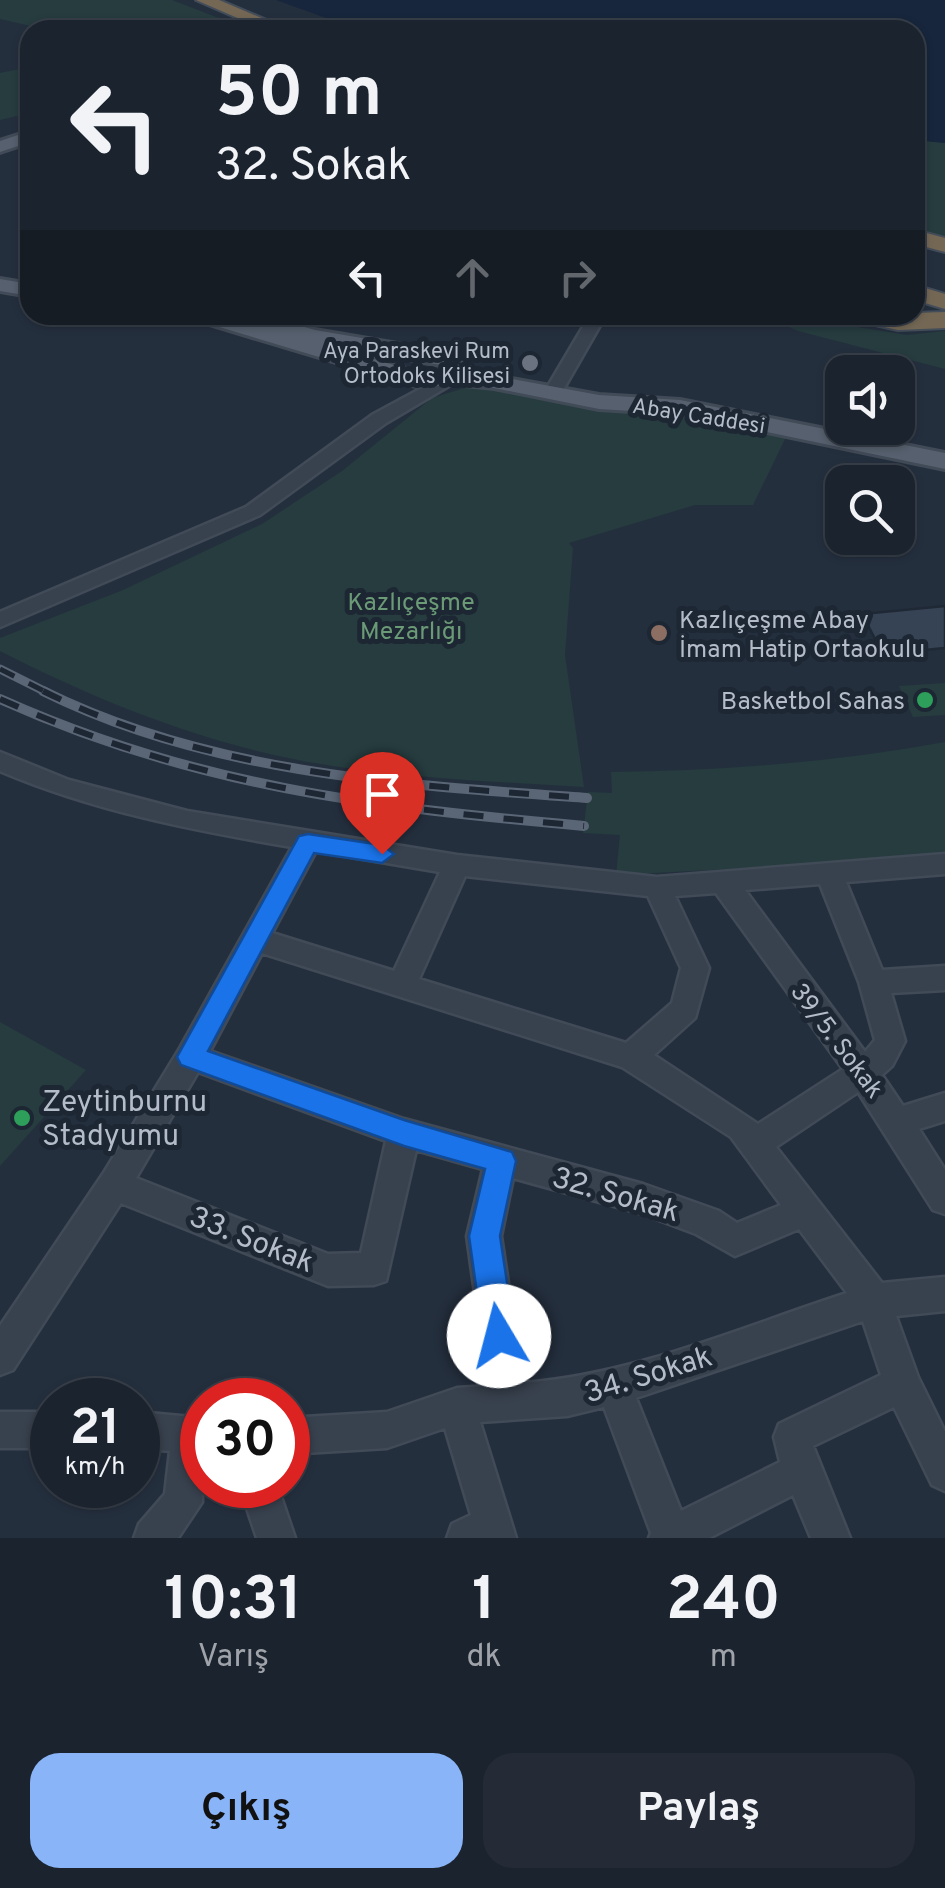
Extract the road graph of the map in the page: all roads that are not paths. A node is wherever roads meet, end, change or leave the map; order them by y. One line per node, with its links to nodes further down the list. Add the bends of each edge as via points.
1 (204, 0): 2 (highway)
2 (240, 7): 3 (highway)
3 (272, 20)
4 (20, 120): 5 (main road)
5 (9, 122)
6 (237, 325): 11 (main road)
7 (275, 325): 9 (main road)
8 (592, 325): 12 (street)
9 (426, 356): 10 (main road); 11 (main road, via 408,364)
10 (451, 373): 11 (main road); 12 (main road, Abay Caddesi); 13 (street); 15 (main road, Abay Caddesi, via 599,402 680,407)
11 (413, 378): 13 (street)
12 (556, 386): 14 (main road, Abay Caddesi, via 696,401)
13 (379, 419): 16 (street, via 253,512)
14 (945, 450)
15 (945, 461)
16 (0, 620)
17 (0, 761): 18 (street, via 62,787)
18 (308, 843): 20 (street); 24 (street)
19 (945, 864): 21 (street)
20 (457, 865): 23 (street); 27 (street)
21 (830, 876): 22 (street); 26 (street)
22 (725, 884): 23 (street); 30 (street, 39/5. Sokak)
23 (657, 888): 29 (street, via 695,968 685,1009)
24 (254, 938): 27 (street); 28 (street)
25 (945, 978): 26 (street)
26 (873, 982): 30 (street, via 890,1041)
27 (402, 984): 29 (street)
28 (190, 1057): 33 (street, 32. Sokak); 36 (street)
29 (632, 1057): 34 (street, via 742,1127)
30 (865, 1071): 32 (street, 39/5. Sokak); 34 (street)
31 (945, 1106): 32 (street)
32 (899, 1121): 37 (street, 39/5. Sokak)
33 (404, 1133): 35 (street, 32. Sokak); 36 (street, 33. Sokak, via 374,1269 328,1270)
34 (756, 1143): 38 (street)
35 (502, 1161): 38 (street, 32. Sokak, via 643,1200 707,1222 735,1240); 44 (street, via 484,1236)
36 (114, 1185): 41 (street)
37 (945, 1199)
38 (806, 1210): 40 (street)
39 (945, 1294): 40 (street, 34. Sokak)
40 (874, 1301): 42 (street); 43 (street, 34. Sokak)
41 (0, 1357)
42 (902, 1384): 49 (street, via 792,1437); 50 (street)
43 (614, 1388): 44 (street, 34. Sokak); 54 (street)
44 (508, 1402): 45 (street, 34. Sokak)
45 (457, 1406): 48 (street, 34. Sokak, via 387,1430); 53 (street)
46 (0, 1430): 47 (street)
47 (30, 1430)
48 (310, 1435)
49 (801, 1471): 54 (street); 57 (street)
50 (945, 1472)
51 (180, 1506): 55 (street)
52 (266, 1508): 56 (street)
53 (485, 1534)
54 (669, 1537)
55 (152, 1538)
56 (276, 1538)
57 (831, 1538)

